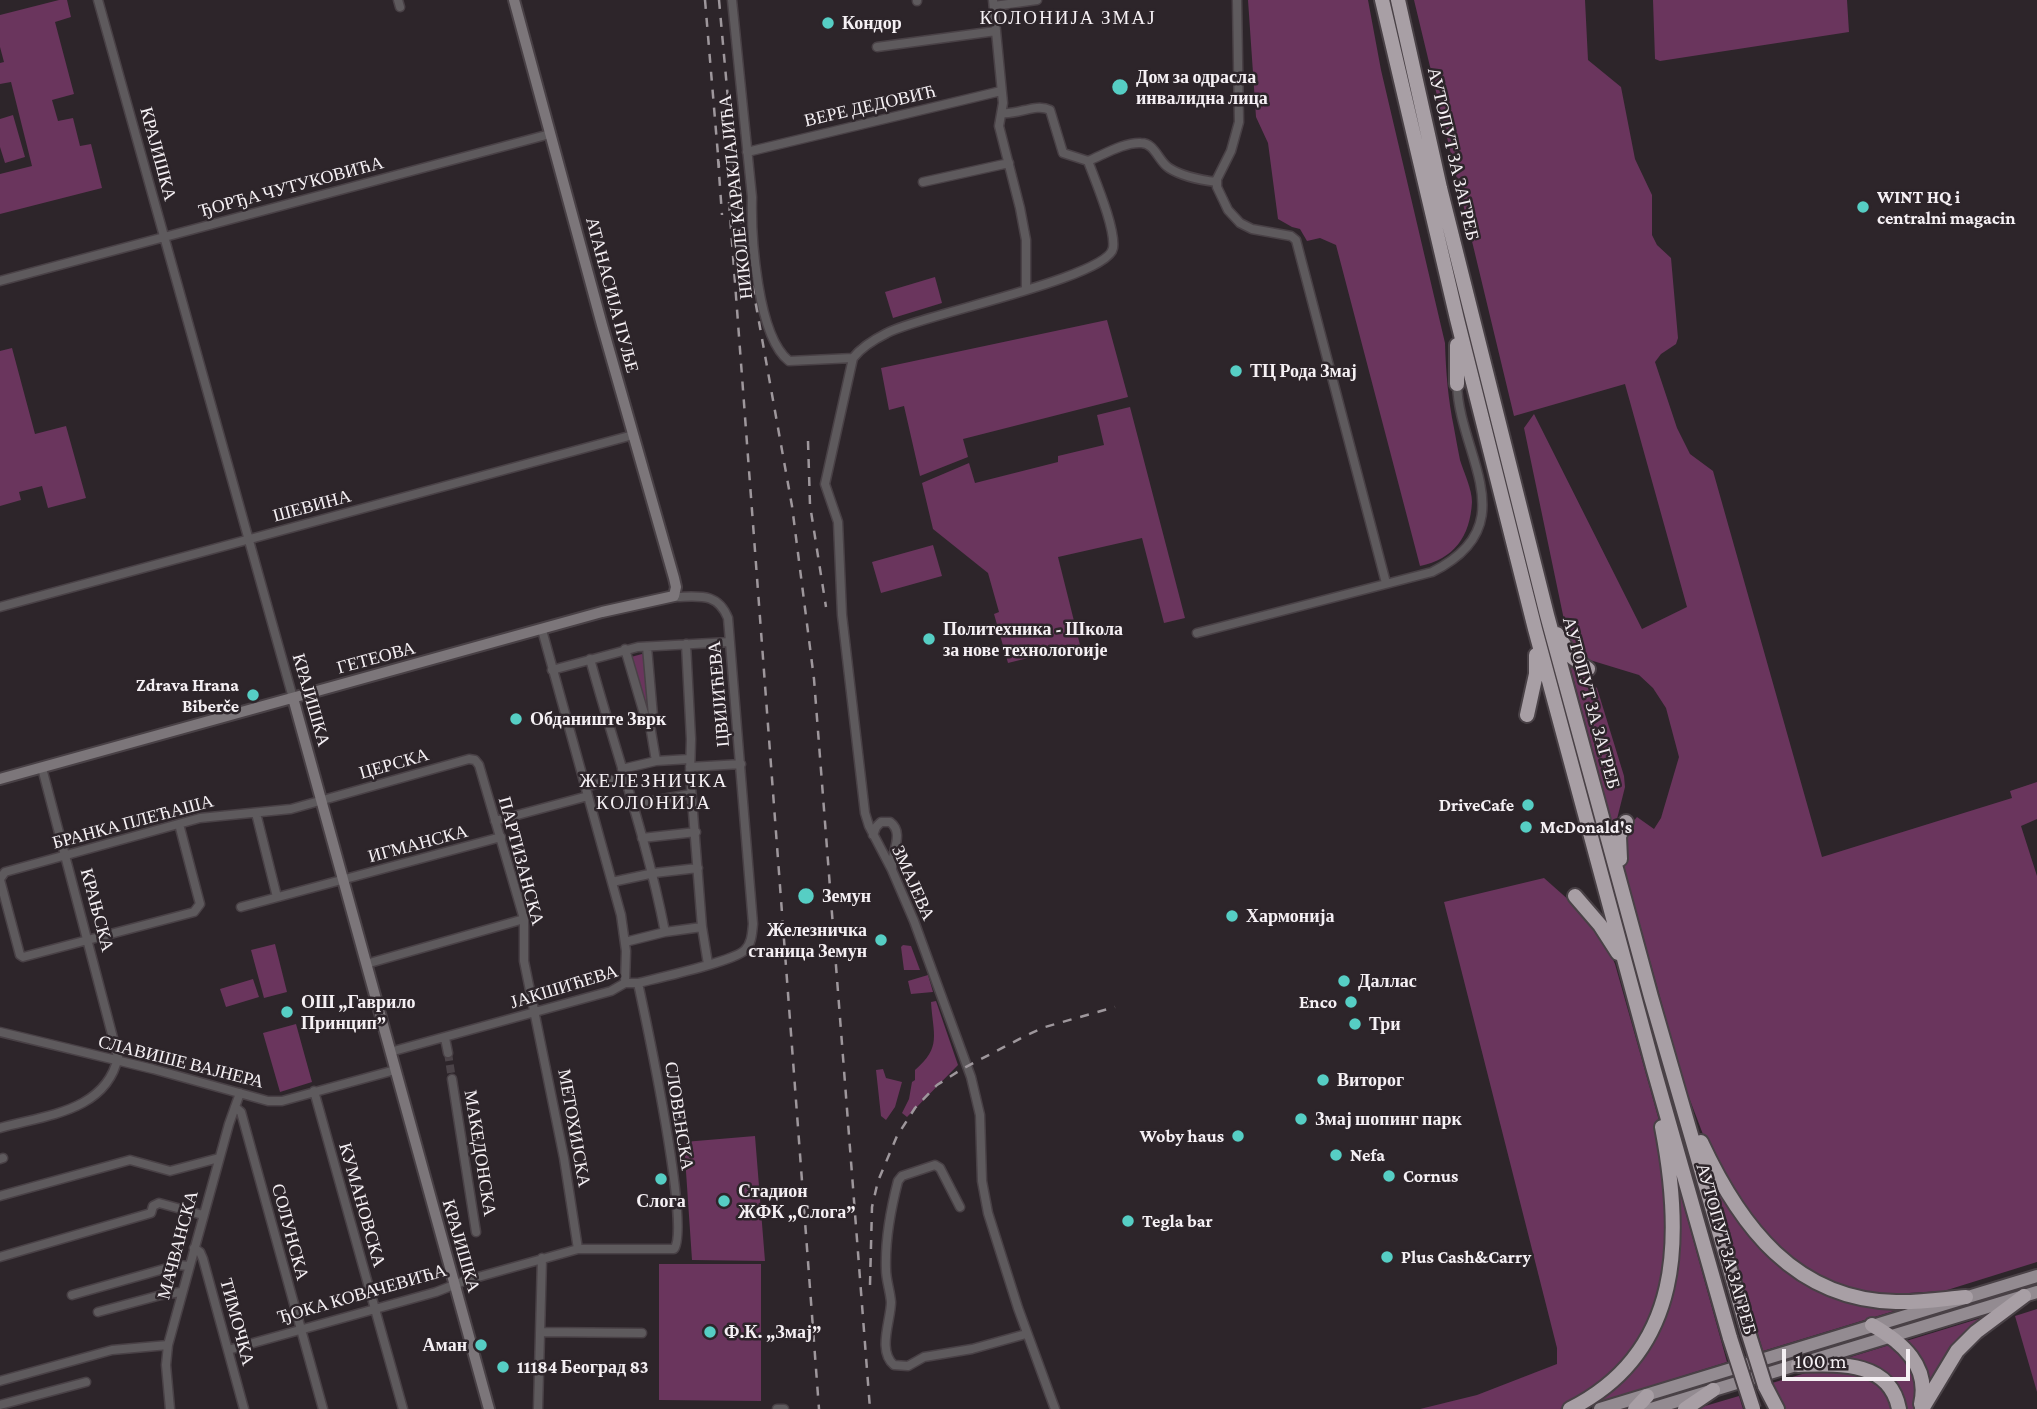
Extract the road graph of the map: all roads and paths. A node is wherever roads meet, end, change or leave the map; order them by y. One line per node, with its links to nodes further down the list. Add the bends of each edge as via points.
1 (98, 0): 19 (street, КРАЈИШКА)
2 (514, 0): 13 (main road, АТАНАСИЈА ПУЉЕ)
3 (732, 0): 14 (street, НИКОЛЕ КАРАКЛАЈИЋА)
4 (1037, 0): 8 (street)
5 (1237, 0): 18 (street, via 1239,122)
6 (1382, 0): 22 (highway, АУТОПУТ ЗА ЗАГРЕБ)
7 (1398, 0): 31 (highway, АУТОПУТ ЗА ЗАГРЕБ, via 1440,188)
8 (994, 3): 9 (street)
9 (996, 31): 10 (street); 11 (street)
10 (877, 47)
11 (1001, 91): 12 (street); 14 (street, ВЕРЕ ДЕДОВИЋ)
12 (1002, 113): 15 (street, via 1048,108 1063,153); 16 (street, via 999,125)
13 (551, 134): 19 (street, ЂОРЂА ЧУТУКОВИЋА); 25 (main road, АТАНАСИЈА ПУЉЕ)
14 (747, 152): 23 (street, НИКОЛЕ КАРАКЛАЈИЋА, via 756,267 764,313 776,343 789,361)
15 (1088, 161): 18 (street, via 1141,143 1150,146 1173,170); 21 (street, via 1108,220 1112,252 1079,273)
16 (1009, 163): 17 (street); 21 (street, via 1026,240)
17 (923, 182)
18 (1217, 182): 27 (street, via 1219,195 1235,219 1252,229 1296,240)
19 (164, 238): 20 (street, ЂОРЂА ЧУТУКОВИЋА); 26 (street, КРАЈИШКА)
20 (0, 281)
21 (1026, 288): 23 (street, via 892,330)
22 (1457, 319): 24 (highway); 32 (highway, АУТОПУТ ЗА ЗАГРЕБ)
23 (853, 358): 58 (street, ЗМАЈЕВА, via 825,484 838,522 844,627)
24 (1457, 384): 27 (street, via 1481,489 1481,520 1467,548 1455,559 1432,572)
25 (633, 435): 26 (street, ШЕВИНА); 28 (main road, АТАНАСИЈА ПУЉЕ, via 674,578)
26 (248, 540): 30 (street, ШЕВИНА); 42 (street, КРАЈИШКА)
27 (1386, 583): 34 (street)
28 (673, 597): 29 (street, ГЕТЕОВА, via 710,597); 33 (main road, ГЕТЕОВА)
29 (720, 604): 35 (street, ЦВИЈИЋЕВА, via 728,618)
30 (0, 607)
31 (1548, 614): 40 (highway, via 1567,650); 76 (highway, АУТОПУТ ЗА ЗАГРЕБ)
32 (1535, 629): 43 (highway, via 1536,674); 88 (highway, АУТОПУТ ЗА ЗАГРЕБ)
33 (542, 630): 41 (street); 42 (main road, ГЕТЕОВА)
34 (1197, 633)
35 (730, 642): 36 (street); 48 (street, ЦВИЈИЋЕВА)
36 (686, 644): 37 (street); 47 (street)
37 (647, 647): 38 (street); 44 (street)
38 (625, 649): 39 (street); 44 (street)
39 (590, 659): 41 (street); 50 (street)
40 (1588, 669)
41 (552, 670): 52 (street)
42 (293, 698): 49 (main road, ГЕТЕОВА); 55 (main road, КРАЈИШКА)
43 (1527, 715)
44 (650, 725): 46 (street)
45 (475, 760): 55 (street, ЦЕРСКА); 59 (street, ПАРТИЗАНСКА)
46 (656, 761): 47 (street); 50 (street)
47 (690, 763): 48 (street); 53 (street)
48 (741, 764): 85 (street, ЦВИЈИЋЕВА, via 753,924)
49 (42, 768): 51 (main road, ГЕТЕОВА); 69 (street, КРАЊСКА)
50 (623, 773): 52 (street); 56 (street)
51 (0, 779)
52 (585, 787): 54 (street)
53 (691, 794): 56 (street); 63 (street)
54 (588, 796): 59 (street); 75 (street)
55 (320, 801): 57 (street, БРАНКА ПЛЕЋАША); 74 (main road, КРАЈИШКА)
56 (634, 804): 66 (street)
57 (256, 813): 61 (street, БРАНКА ПЛЕЋАША, via 218,814); 78 (street)
58 (865, 813): 62 (street); 64 (street, ЗМАЈЕВА)
59 (495, 821): 65 (street, ПАРТИЗАНСКА)
60 (1626, 822): 76 (highway, via 1618,842)
61 (179, 824): 69 (street, БРАНКА ПЛЕЋАША); 83 (street, via 199,909)
62 (878, 825): 64 (street); 68 (street, via 895,826)
63 (696, 832): 66 (street); 70 (street)
64 (873, 835): 67 (street, ЗМАЈЕВА)
65 (501, 837): 74 (street, ИГМАНСКА); 80 (street, ПАРТИЗАНСКА)
66 (642, 838): 72 (street)
67 (879, 847): 68 (street); 71 (street, ЗМАЈЕВА)
68 (894, 848): 71 (street)
69 (66, 855): 73 (street, БРАНКА ПЛЕЋАША, via 5,872); 83 (street, КРАЊСКА)
70 (698, 868): 72 (street); 81 (street)
71 (892, 870): 128 (street, ЗМАЈЕВА, via 971,1077 980,1115 983,1191)
72 (653, 873): 75 (street); 82 (street)
73 (0, 879): 83 (street, via 20,955)
74 (343, 881): 78 (street, ИГМАНСКА); 86 (main road, КРАЈИШКА)
75 (612, 883): 84 (street)
76 (1619, 885): 102 (highway, АУТОПУТ ЗА ЗАГРЕБ)
77 (1575, 896): 88 (highway)
78 (277, 897): 79 (street, ИГМАНСКА)
79 (241, 908)
80 (524, 919): 86 (street); 91 (street, ПАРТИЗАНСКА, via 524,961)
81 (702, 927): 82 (street); 87 (street)
82 (665, 932): 84 (street)
83 (89, 941): 96 (street, КРАЊСКА)
84 (625, 942): 89 (street)
85 (746, 949): 87 (street, ЈАКШИЋЕВА)
86 (366, 964): 94 (main road, КРАЈИШКА)
87 (708, 964): 90 (street, ЈАКШИЋЕВА)
88 (1627, 968): 98 (highway, АУТОПУТ ЗА ЗАГРЕБ)
89 (625, 983): 90 (street, ЈАКШИЋЕВА); 91 (street, ЈАКШИЋЕВА)
90 (638, 983): 112 (street, СЛОВЕНСКА, via 675,1189 678,1240)
91 (537, 1013): 93 (street, ЈАКШИЋЕВА); 111 (street, МЕТОХИЈСКА)
92 (0, 1032): 96 (street, СЛАВИШЕ ВАЈНЕРА)
93 (445, 1038): 94 (street, ЈАКШИЋЕВА); 95 (street)
94 (390, 1052): 97 (main road, КРАЈИШКА)
95 (448, 1053)
96 (118, 1062): 101 (street, СЛАВИШЕ ВАЈНЕРА); 104 (street, via 104,1087 87,1102)
97 (395, 1070): 100 (street, СЛАВИШЕ ВАЈНЕРА); 117 (main road, КРАЈИШКА)
98 (1654, 1070): 133 (highway, АУТОПУТ ЗА ЗАГРЕБ, bridge); 148 (highway, via 1673,1205 1666,1294 1646,1342 1632,1362)
99 (452, 1079): 109 (street, МАКЕДОНСКА)
100 (314, 1091): 101 (street, СЛАВИШЕ ВАЈНЕРА, via 276,1101); 122 (street, КУМАНОВСКА)
101 (240, 1093): 103 (street, МАЧВАНСКА)
102 (1680, 1097): 121 (highway, via 1738,1209 1763,1243 1783,1260 1819,1283 1855,1297 1896,1302); 154 (highway, АУТОПУТ ЗА ЗАГРЕБ, bridge)
103 (235, 1107): 105 (street, МАЧВАНСКА); 125 (street, СОЛУНСКА)
104 (0, 1128)
105 (219, 1158): 106 (street, via 172,1171 130,1160); 108 (street, МАЧВАНСКА)
106 (0, 1196)
107 (960, 1207): 128 (street, via 937,1166 909,1173 898,1181 887,1254 891,1302 888,1359 894,1365 908,1366 924,1357)
108 (203, 1215): 110 (street, МАЧВАНСКА); 113 (street, via 159,1203 152,1213)
109 (476, 1232)
110 (194, 1248): 115 (street, МАЧВАНСКА); 131 (street, ТИМОЧКА, via 202,1255)
111 (578, 1249): 112 (street, ЂОКА КОВАЧЕВИЋА); 114 (street, ЂОКА КОВАЧЕВИЋА)
112 (670, 1251)
113 (0, 1257)
114 (542, 1258): 117 (street, ЂОКА КОВАЧЕВИЋА); 126 (street)
115 (189, 1266): 119 (street, МАЧВАНСКА); 120 (street, via 178,1265)
116 (2037, 1276): 118 (main road)
117 (453, 1285): 122 (street, ЂОКА КОВАЧЕВИЋА); 143 (main road, КРАЈИШКА)
118 (2027, 1289): 121 (main road); 129 (main road); 156 (highway, via 1957,1351)
119 (181, 1292): 123 (street); 130 (street, МАЧВАНСКА)
120 (72, 1296)
121 (1966, 1297): 124 (main road)
122 (375, 1309): 125 (street, ЂОКА КОВАЧЕВИЋА); 142 (street, КУМАНОВСКА)
123 (98, 1312)
124 (1872, 1325): 129 (highway); 137 (main road)
125 (300, 1328): 131 (street, ЂОКА КОВАЧЕВИЋА); 141 (street, СОЛУНСКА)
126 (540, 1332): 127 (street); 144 (street)
127 (642, 1333)
128 (1026, 1334): 147 (street, ЗМАЈЕВА)
129 (1891, 1335): 132 (main road); 156 (highway, via 1919,1371)
130 (168, 1346): 134 (street, via 113,1350); 139 (street, МАЧВАНСКА)
131 (228, 1350): 140 (street, ТИМОЧКА)
132 (1798, 1365): 136 (main road); 155 (highway, via 1841,1364 1868,1370 1886,1381)
133 (1742, 1373): 152 (highway, bridge); 153 (highway, АУТОПУТ ЗА ЗАГРЕБ, bridge)
134 (0, 1381)
135 (86, 1382): 138 (street)
136 (1713, 1390): 137 (main road); 151 (highway)
137 (1649, 1402): 149 (main road); 150 (highway)
138 (0, 1405)
139 (170, 1409)
140 (244, 1409)
141 (323, 1409)
142 (403, 1409)
143 (489, 1409)
144 (538, 1409)
145 (777, 1409): 146 (street)
146 (785, 1409)
147 (1055, 1409)
148 (1570, 1409)
149 (1600, 1409)
150 (1635, 1409)
151 (1685, 1409)
152 (1747, 1409)
153 (1753, 1409)
154 (1774, 1409)
155 (1899, 1409)
156 (1921, 1409)

